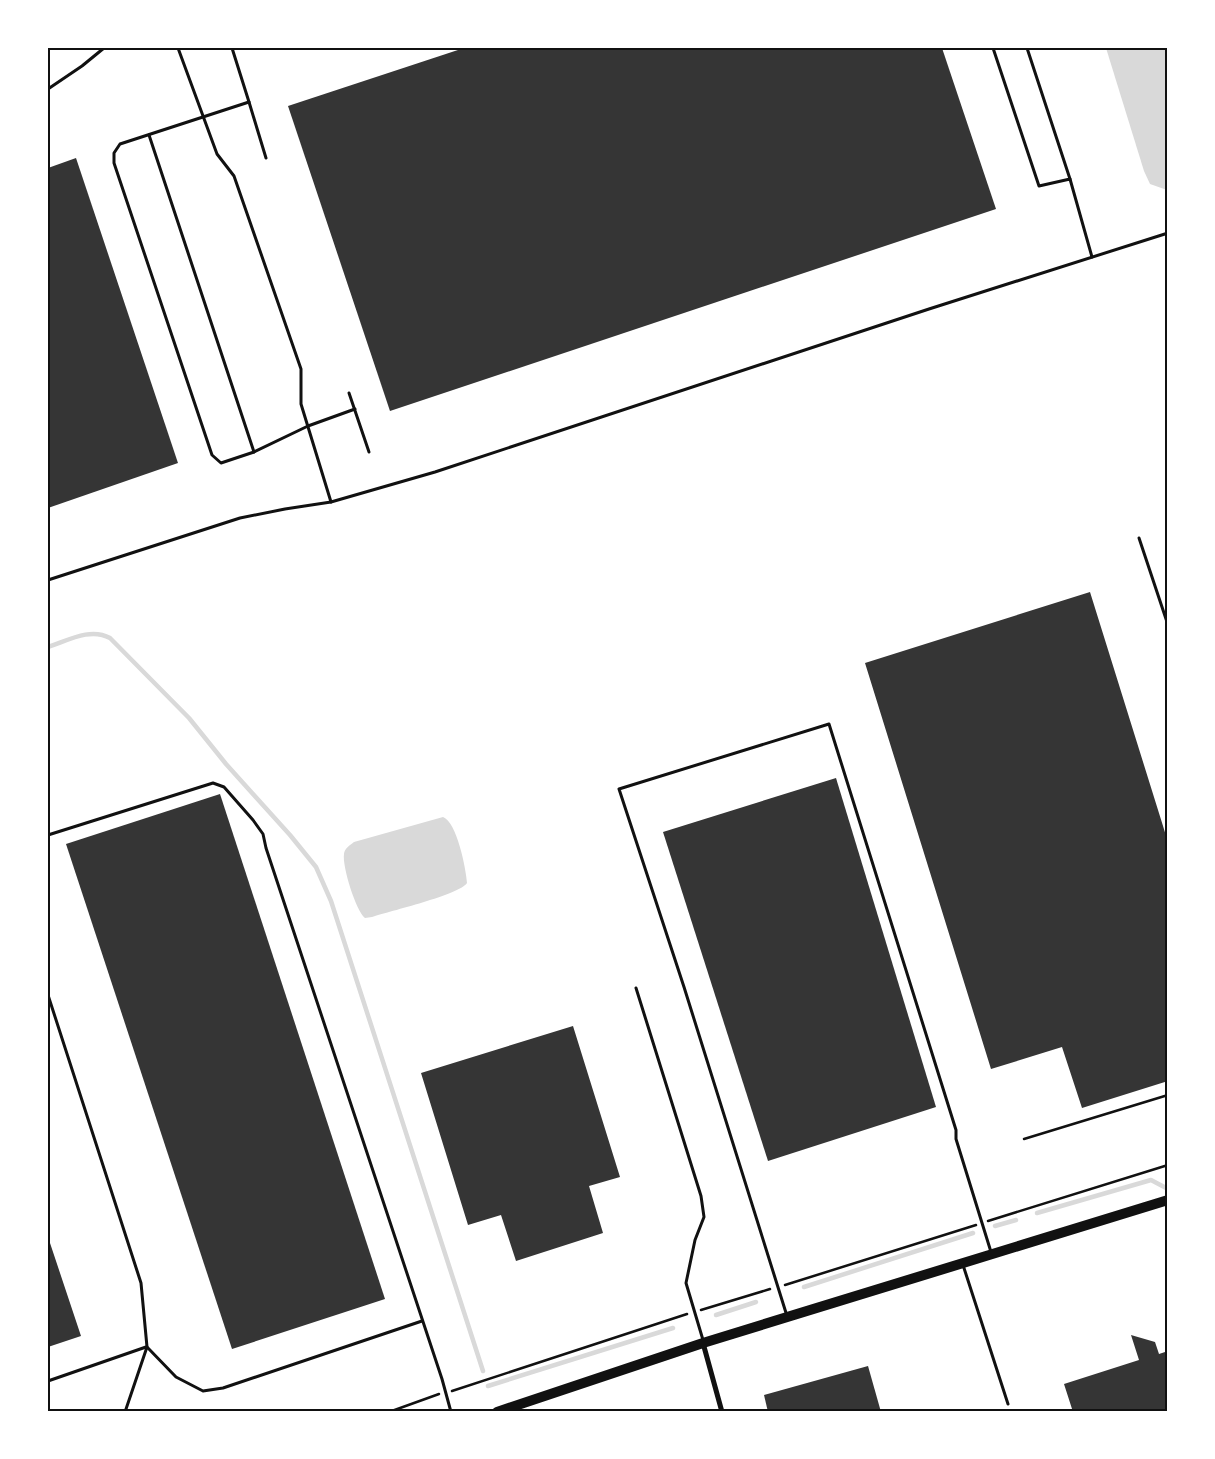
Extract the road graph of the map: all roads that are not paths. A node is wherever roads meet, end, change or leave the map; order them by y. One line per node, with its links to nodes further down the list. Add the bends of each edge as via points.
1 (104, 48): 6 (lane)
2 (178, 48): 8 (lane)
3 (232, 48): 7 (lane)
4 (993, 48): 11 (lane, via 1039,186)
5 (1027, 48): 11 (lane)
6 (48, 90)
7 (249, 102): 8 (lane); 10 (lane)
8 (203, 118): 9 (lane); 16 (lane, via 217,154 234,176 301,369 301,404)
9 (149, 135): 17 (lane); 17 (lane, via 120,144 114,153 114,163 212,456 222,463)
10 (266, 158)
11 (1070, 179): 13 (lane)
12 (1168, 233): 13 (lane)
13 (1092, 257): 19 (lane, via 435,472)
14 (349, 393): 15 (lane)
15 (355, 409): 16 (lane); 18 (lane)
16 (308, 426): 17 (lane); 19 (lane)
17 (254, 452)
18 (369, 452)
19 (331, 502): 21 (lane, via 240,518)
20 (1139, 538): 22 (lane)
21 (48, 580)
22 (1168, 625)
23 (48, 835): 30 (lane, via 213,783 224,787 253,820 263,834)
24 (636, 988): 31 (lane, via 702,1196 704,1217 695,1240 686,1283)
25 (48, 995): 32 (lane, via 141,1283)
26 (1168, 1200): 27 (main road)
27 (991, 1253): 28 (main road); 29 (lane, via 956,1130 829,724 619,789)
28 (962, 1262): 29 (main road); 34 (lane)
29 (787, 1317): 31 (main road)
30 (422, 1320): 32 (lane, via 223,1388 203,1391 176,1377); 36 (lane)
31 (703, 1343): 37 (main road); 38 (street)
32 (147, 1347): 33 (lane); 35 (lane)
33 (48, 1381)
34 (1008, 1404)
35 (125, 1412)
36 (451, 1412)
37 (497, 1412)
38 (722, 1412)

